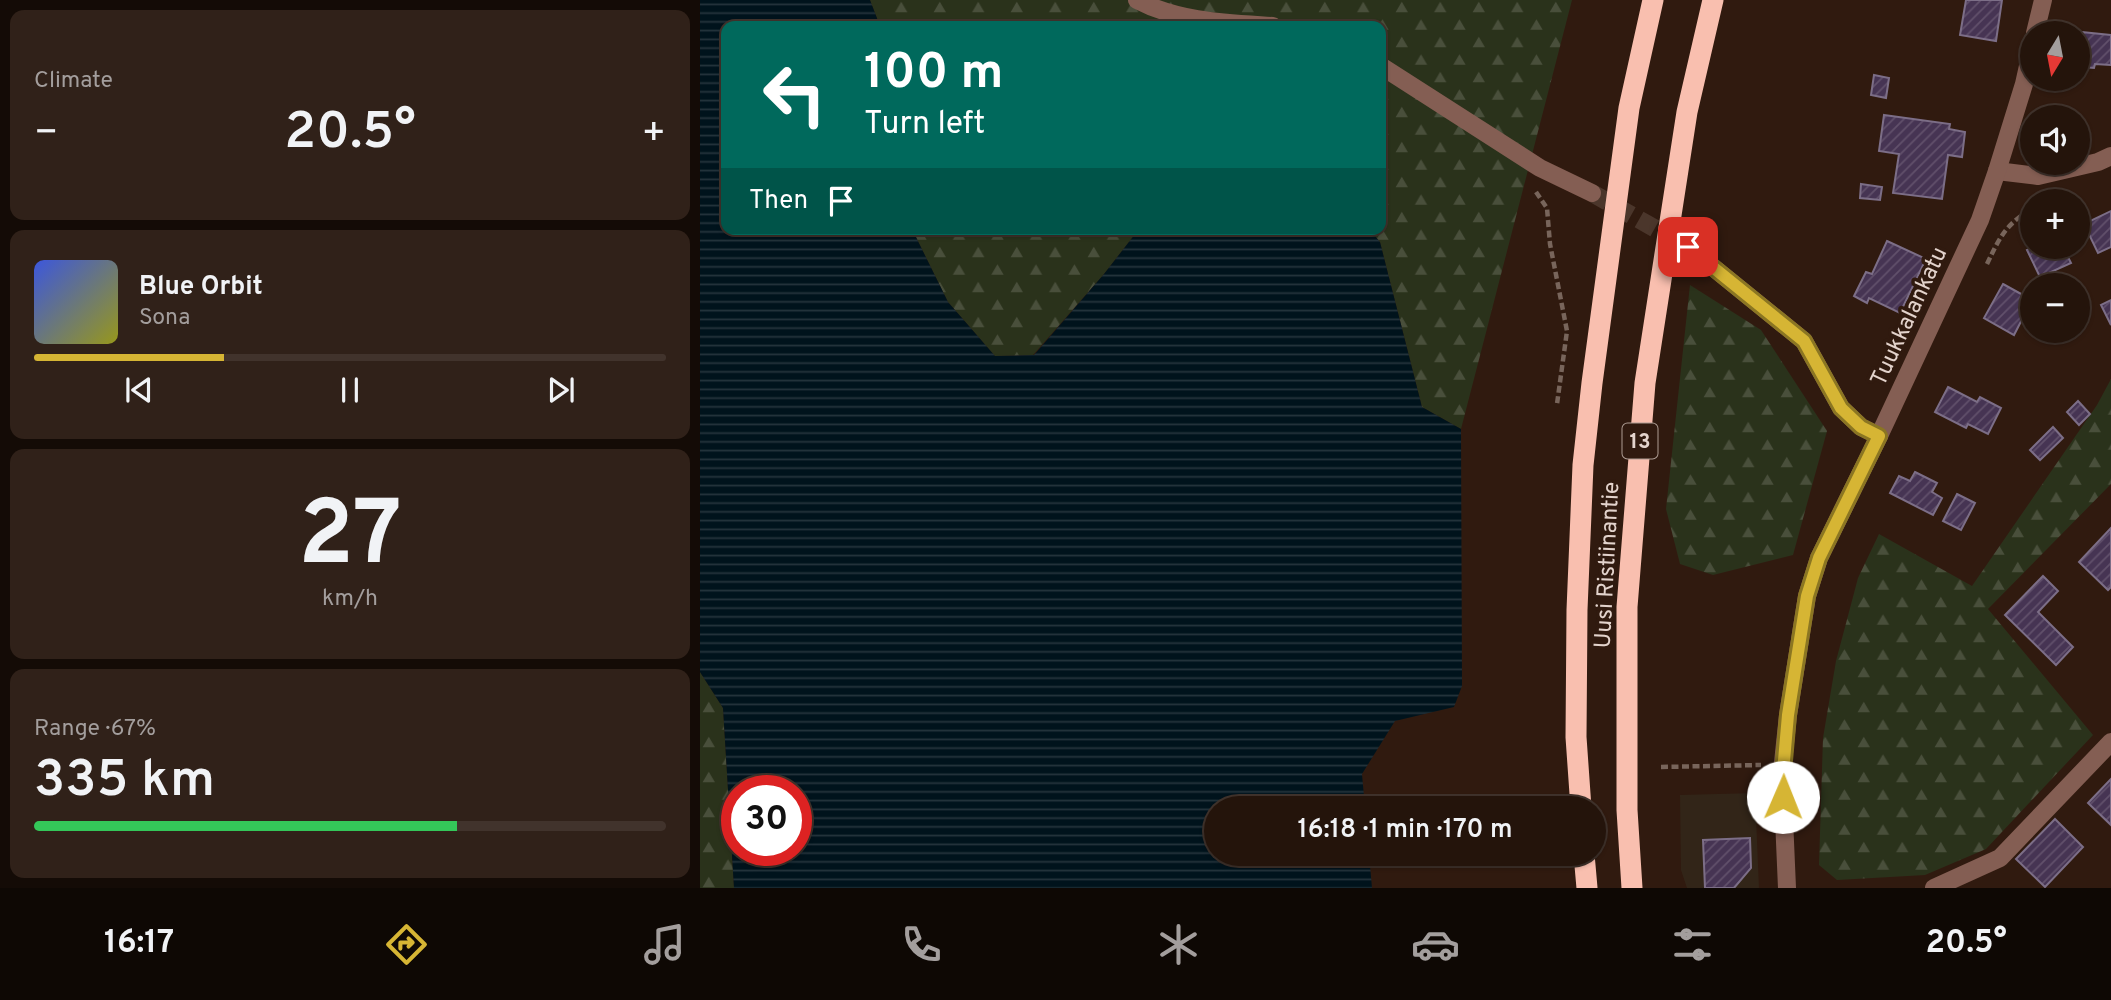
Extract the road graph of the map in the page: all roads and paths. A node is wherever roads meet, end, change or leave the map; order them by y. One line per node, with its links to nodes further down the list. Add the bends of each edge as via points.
1 (1137, 0): 5 (street)
2 (1653, 0): 21 (highway, Uusi Ristiinantie, via 1629,108 1583,466 1577,610)
3 (1713, 0): 24 (highway, Uusi Ristiinantie / 13, via 1687,112 1645,383 1627,607 1627,810)
4 (2043, 0): 6 (street)
5 (1201, 21)
6 (2038, 21)
7 (1386, 69): 12 (street, via 1541,168)
8 (2022, 91): 10 (street, Tuukkalankatu)
9 (2111, 156): 10 (street, via 2038,176)
10 (1997, 171): 17 (street, Tuukkalankatu, via 1980,220)
11 (1536, 191): 16 (path, via 1547,208 1567,331)
12 (1592, 193)
13 (2020, 216): 15 (path, via 2001,234)
14 (1688, 247): 17 (street, via 1804,341 1841,408)
15 (1983, 270)
16 (1556, 404)
17 (1879, 436): 25 (street, Tuukkalankatu, via 1819,558 1807,596 1783,772)
18 (2111, 742): 26 (street, via 2000,858)
19 (1762, 765): 20 (path)
20 (1661, 767)
21 (1580, 796)
22 (1585, 866): 23 (highway)
23 (1587, 888)
24 (1632, 888)
25 (1787, 888)
26 (1934, 888)

